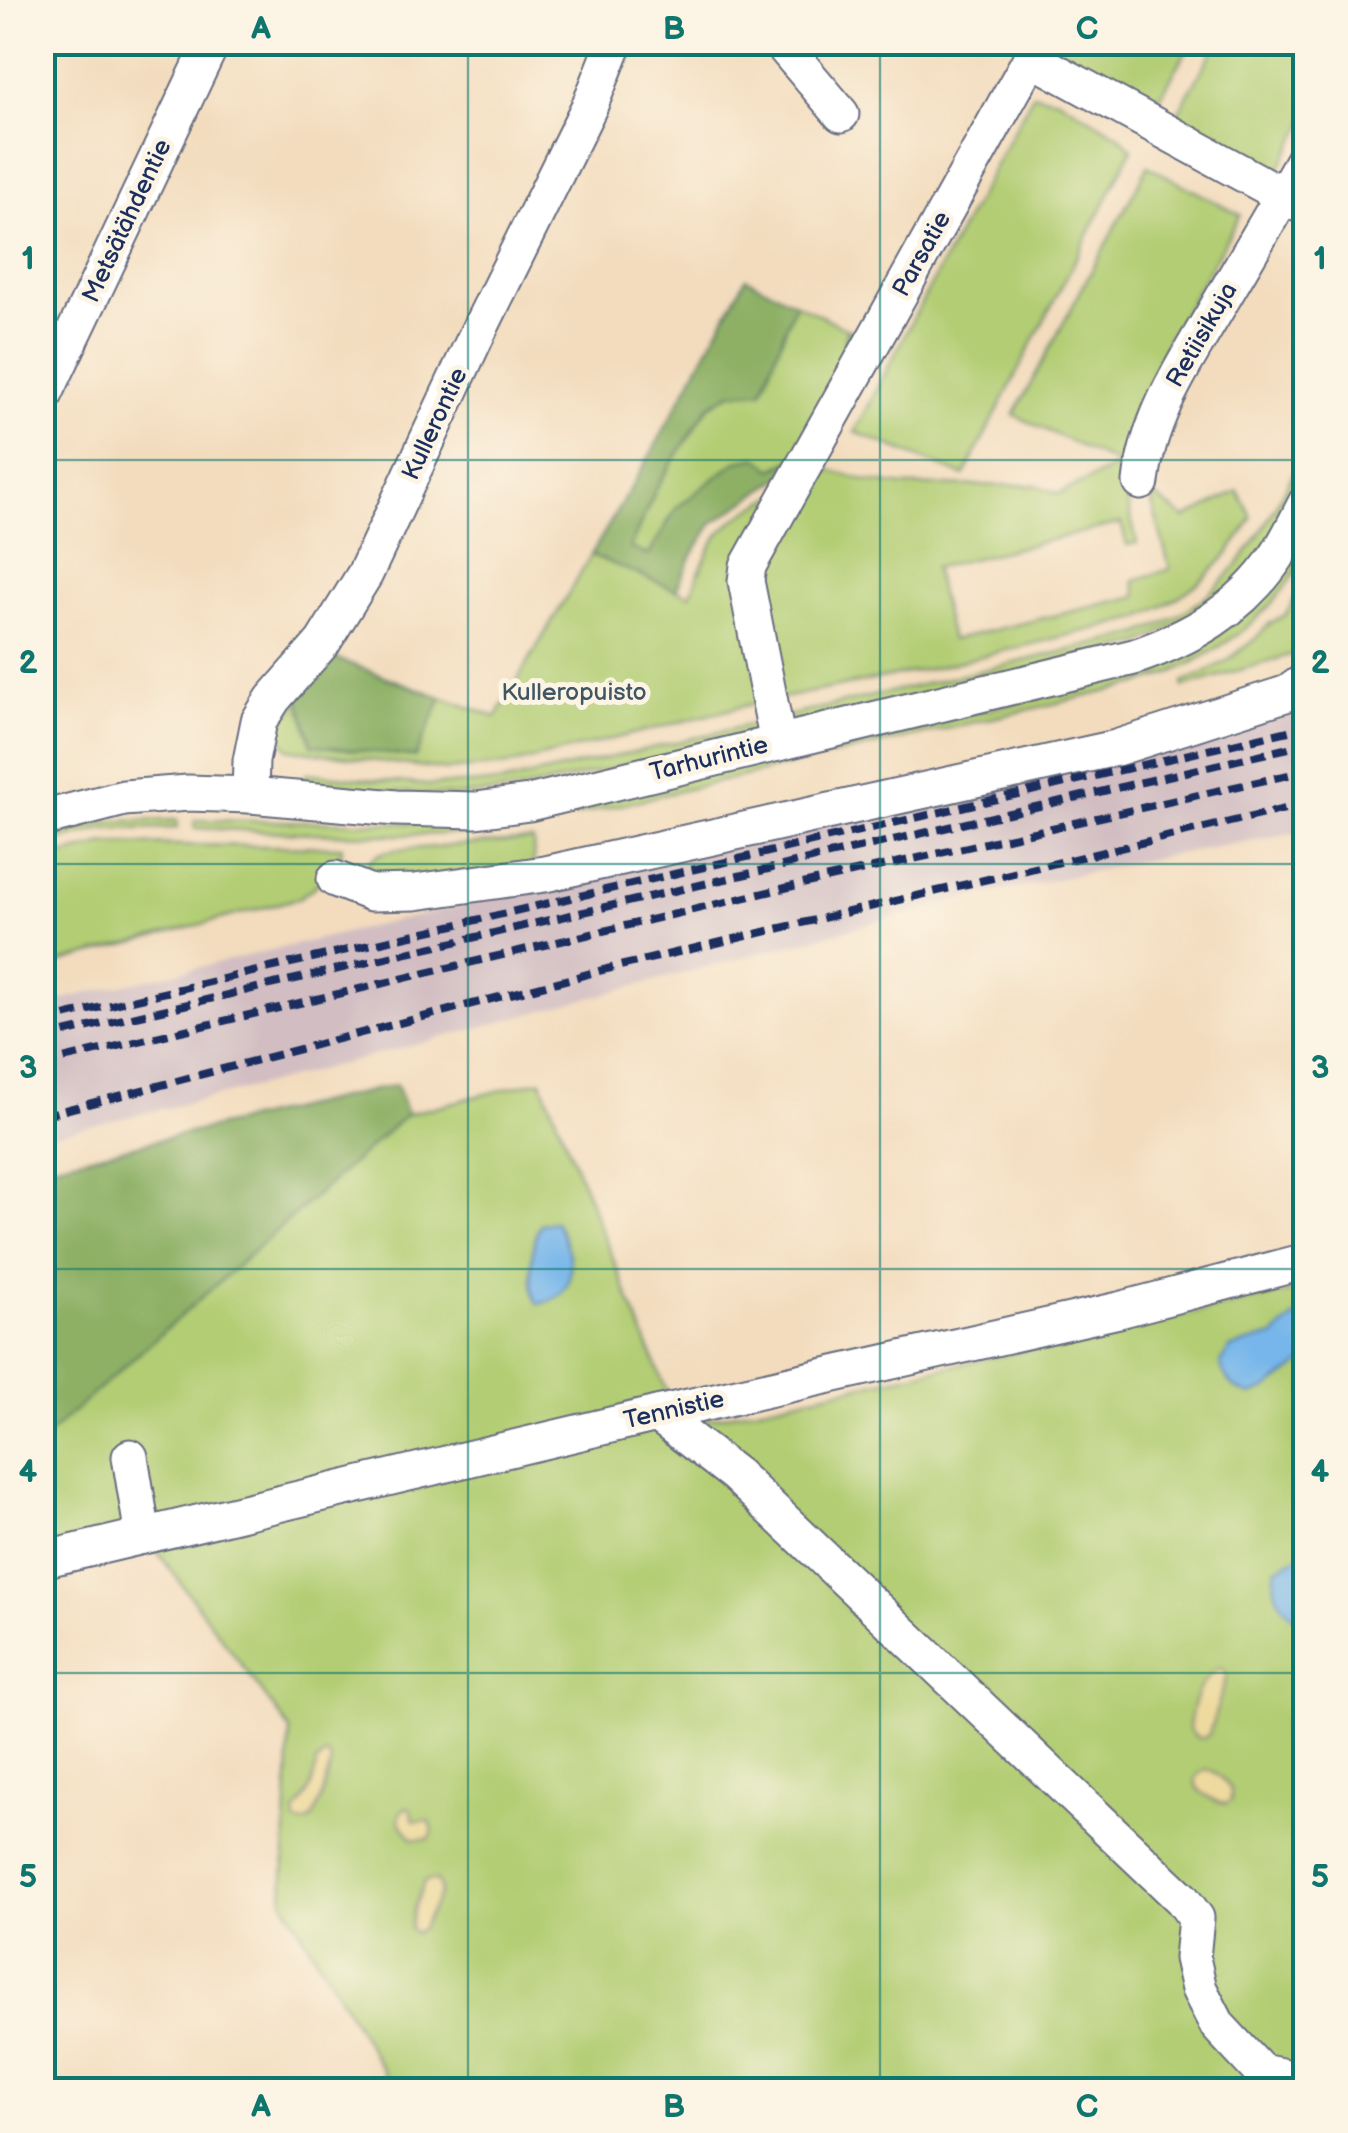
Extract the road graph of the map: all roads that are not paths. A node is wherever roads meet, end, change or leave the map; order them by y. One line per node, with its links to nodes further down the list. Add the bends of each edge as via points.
1 (212, 42): 7 (street, Metsätähdentie)
2 (615, 42): 12 (street, Kullerontie, via 366,574 260,721)
3 (780, 42): 4 (street)
4 (842, 114)
5 (1306, 155): 6 (street, Retiisikuja)
6 (1294, 202): 8 (street, Retiisikuja, via 1174,382 1150,437); 11 (street, Parsatie, via 1031,58 748,566)
7 (42, 400)
8 (1142, 482)
9 (1306, 504): 11 (street, Tarhurintie, via 1262,577 1205,626 1162,648)
10 (1306, 680): 14 (street, via 1288,694 1116,748 545,874 414,892 372,893)
11 (778, 743): 12 (street, Tarhurintie, via 476,810)
12 (250, 795): 13 (street, Tarhurintie, via 124,798)
13 (42, 819)
14 (335, 880)
15 (1306, 1261): 16 (street, Tennistie)
16 (658, 1414): 18 (street, Tennistie); 20 (street, via 736,1475 1182,1900 1196,1918 1192,1958 1218,2026 1260,2072)
17 (130, 1458): 18 (street)
18 (143, 1536): 19 (street, Tennistie)
19 (42, 1560)
20 (1306, 2081)

